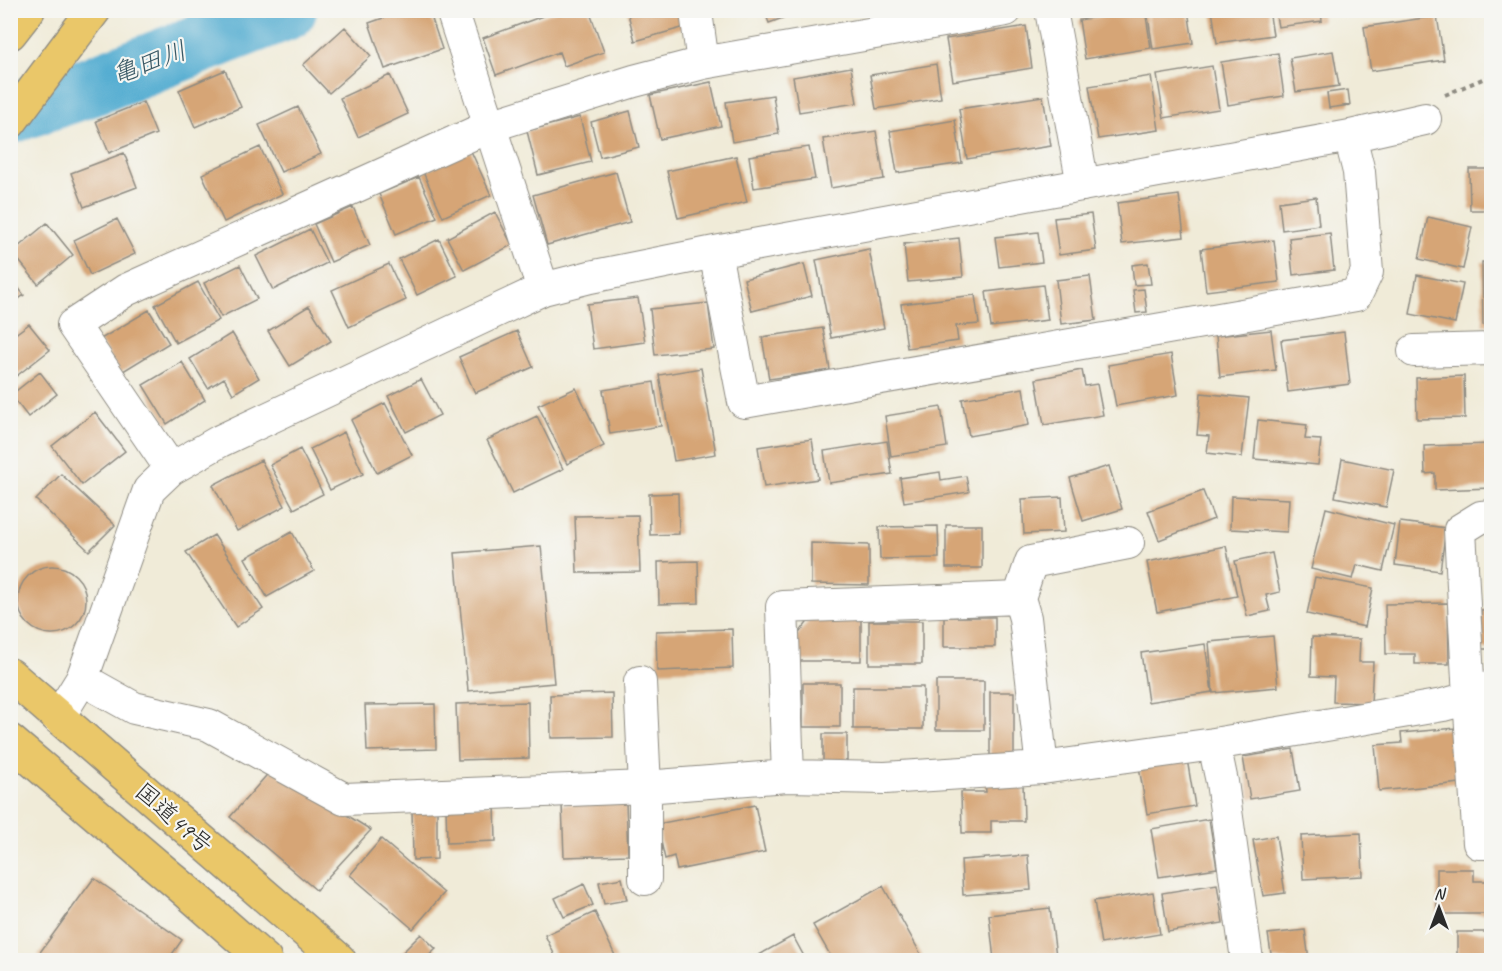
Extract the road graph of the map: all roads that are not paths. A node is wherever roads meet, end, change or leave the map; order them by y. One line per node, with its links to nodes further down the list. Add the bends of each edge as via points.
1 (28, 10): 7 (highway)
2 (94, 10): 10 (highway)
3 (452, 10): 11 (street)
4 (699, 10): 8 (street, via 696,12)
5 (1006, 10): 8 (street)
6 (1051, 10): 13 (street)
7 (10, 33)
8 (703, 63): 11 (street)
9 (1425, 119): 12 (street)
10 (10, 122)
11 (490, 126): 15 (street); 18 (street, via 126,290 73,325)
12 (1350, 136): 13 (street); 14 (street, via 1359,172 1367,272 1356,295 1265,312 744,402)
13 (1083, 185): 14 (street)
14 (715, 252): 15 (street)
15 (543, 289): 18 (street, via 230,436)
16 (1491, 349): 17 (street)
17 (1414, 351)
18 (171, 469): 23 (street, via 149,490)
19 (1491, 516): 25 (street, via 1481,517 1460,530)
20 (1128, 543): 21 (street, via 1031,562)
21 (1019, 598): 29 (street, via 1025,618); 30 (street, via 782,607)
22 (10, 675): 26 (highway, 国道49号)
23 (81, 679): 26 (street); 31 (street, via 134,708 208,725 344,799)
24 (640, 682): 31 (street)
25 (1480, 693): 28 (street, via 1443,705); 32 (street, via 1479,843)
26 (58, 718): 35 (highway, 国道49号)
27 (10, 741): 34 (highway, 国道49号)
28 (1214, 744): 29 (street); 36 (street)
29 (1042, 768): 30 (street, via 885,778)
30 (788, 776): 31 (street)
31 (645, 786): 33 (street)
32 (1491, 843)
33 (645, 879)
34 (265, 960)
35 (339, 960)
36 (1247, 960)

